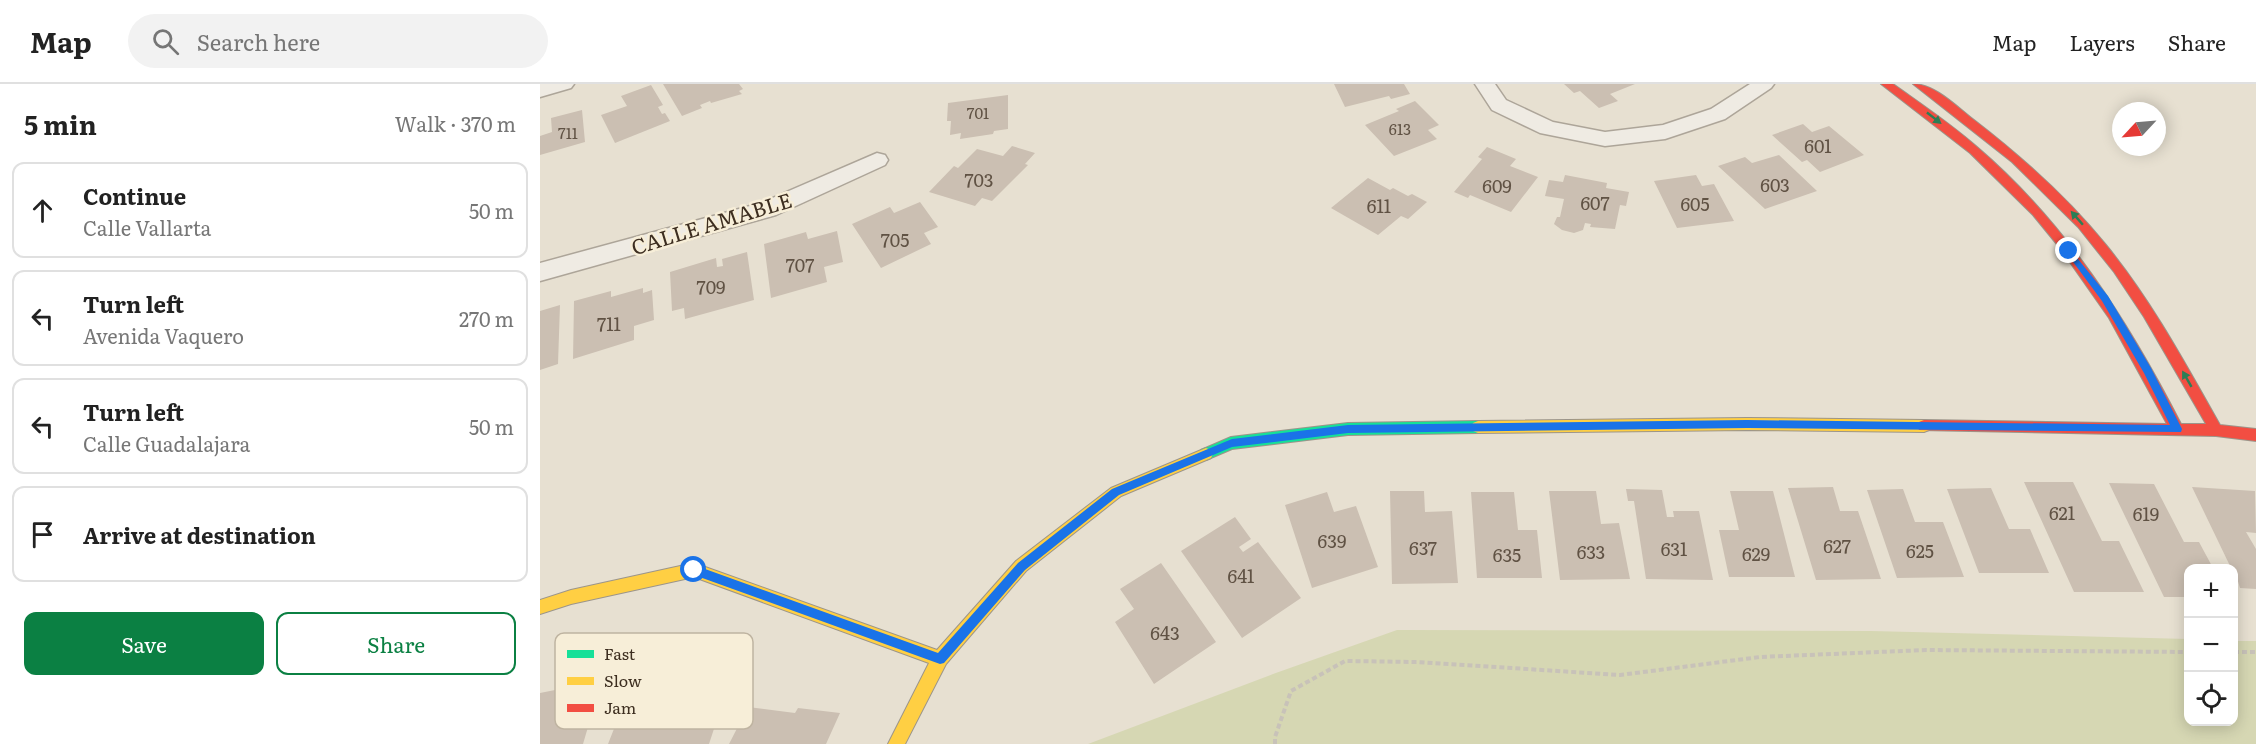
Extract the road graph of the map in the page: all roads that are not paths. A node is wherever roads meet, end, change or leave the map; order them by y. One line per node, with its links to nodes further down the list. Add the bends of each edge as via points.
1 (564, 84): 6 (street)
2 (1485, 84): 3 (street, via 1499,105 1548,128 1605,139 1665,132 1718,114)
3 (1764, 84)
4 (1886, 84): 9 (street, one-way to 9, via 1985,160 2069,251 2105,298 2148,370)
5 (1918, 84): 10 (street, one-way to 5, via 2161,332 2130,285 2076,217 2032,171 1973,121)
6 (540, 91)
7 (877, 160): 8 (street, CALLE AMABLE, via 768,209)
8 (540, 272)
9 (2177, 429): 10 (street); 13 (street, via 1747,424 1348,429 1232,443 1116,492 1021,566)
10 (2216, 430): 11 (street)
11 (2256, 435)
12 (540, 608): 13 (street, via 571,597 694,570)
13 (940, 659): 14 (street)
14 (896, 744)

